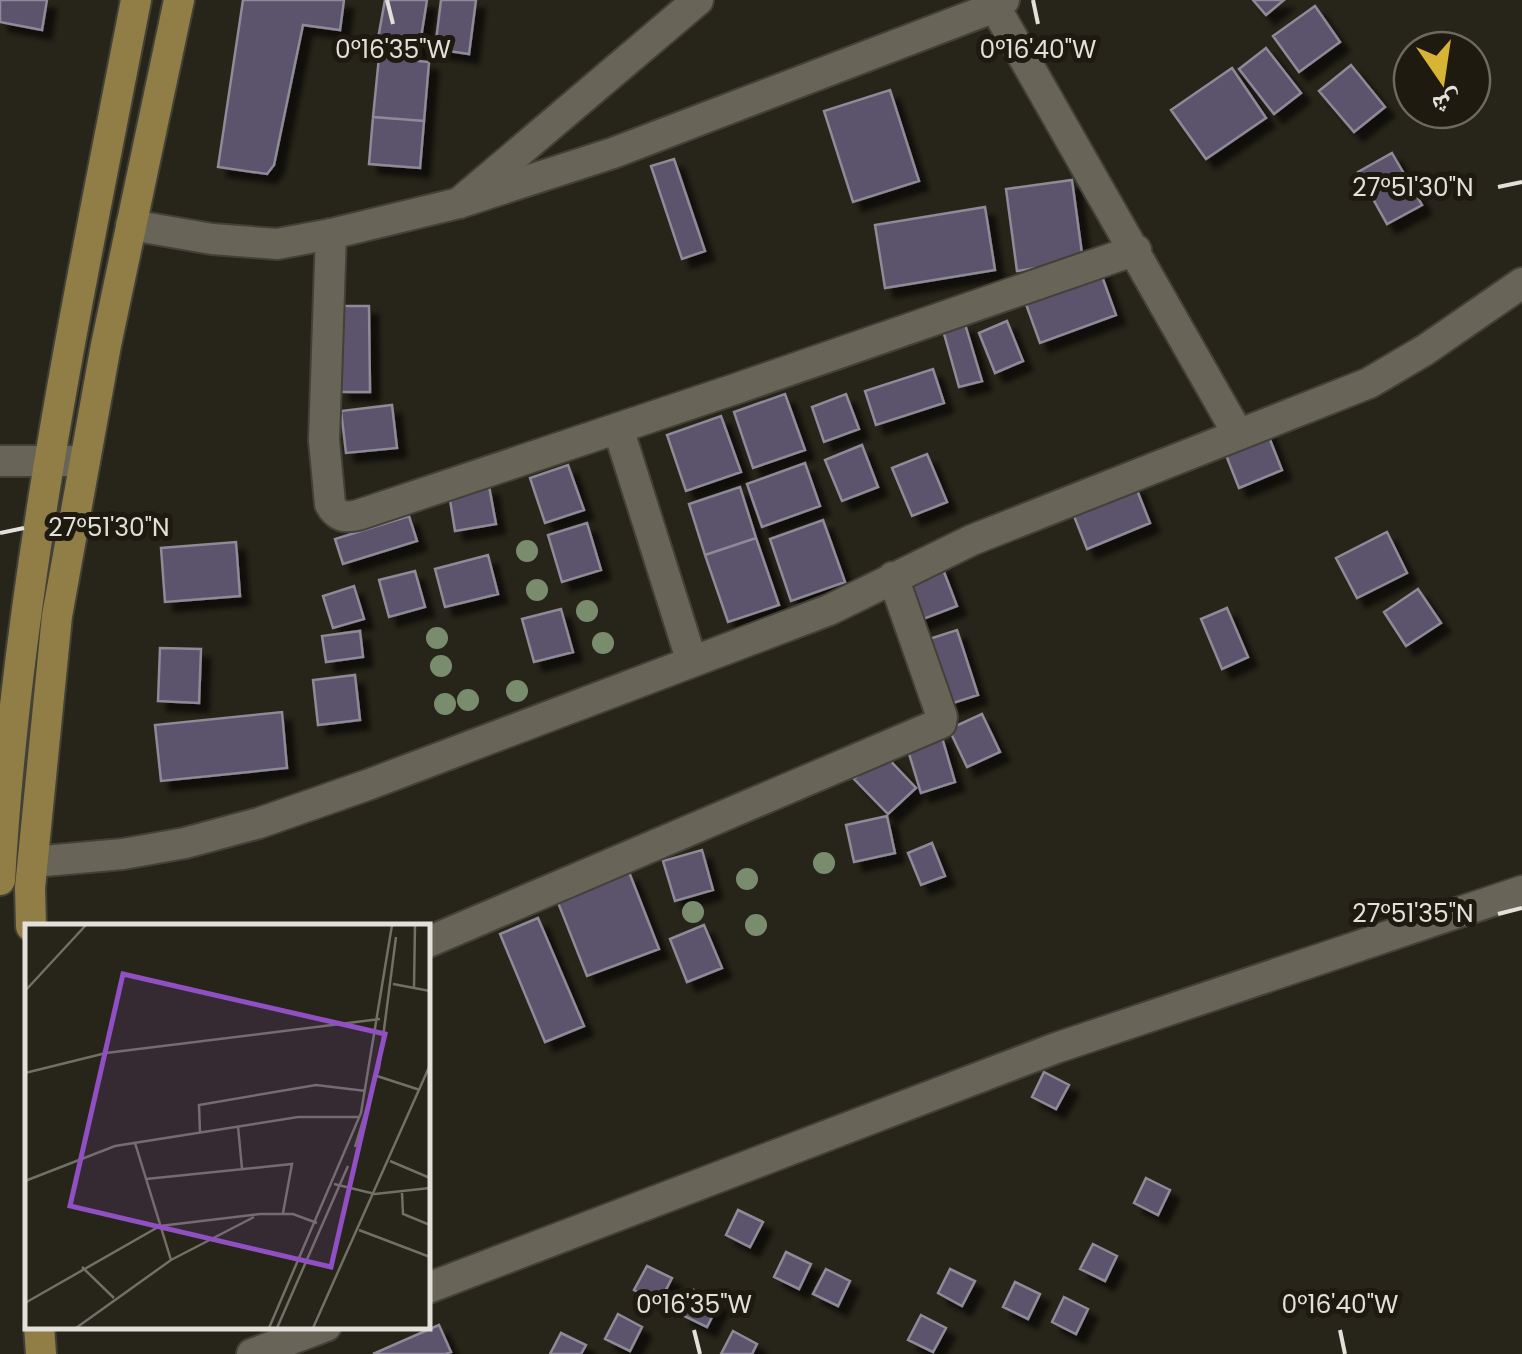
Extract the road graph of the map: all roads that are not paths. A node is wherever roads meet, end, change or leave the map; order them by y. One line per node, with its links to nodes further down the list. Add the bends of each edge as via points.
1 (136, 0): 14 (main road)
2 (179, 0): 6 (main road)
3 (698, 0): 5 (street)
4 (997, 2): 5 (street, via 613,152); 8 (street)
5 (459, 203): 7 (street)
6 (131, 225): 7 (street, via 264,243); 13 (main road)
7 (331, 234): 10 (street, via 324,440 330,504 339,515 358,515)
8 (1136, 250): 10 (street); 11 (street)
9 (1522, 283): 11 (street, via 1369,383)
10 (618, 428): 16 (street)
11 (1238, 434): 15 (street)
12 (0, 460): 14 (street)
13 (85, 460): 14 (street); 17 (main road, via 57,616)
14 (47, 462): 18 (main road)
15 (893, 578): 16 (street); 21 (street, via 941,723)
16 (692, 662): 17 (street, via 259,822 169,846)
17 (33, 862): 20 (main road)
18 (0, 880)
19 (1522, 892): 22 (street, via 1056,1048)
20 (30, 924)
21 (430, 941)
22 (430, 1287)
23 (40, 1329): 25 (main road)
24 (318, 1329): 26 (street)
25 (41, 1354)
26 (252, 1354)

